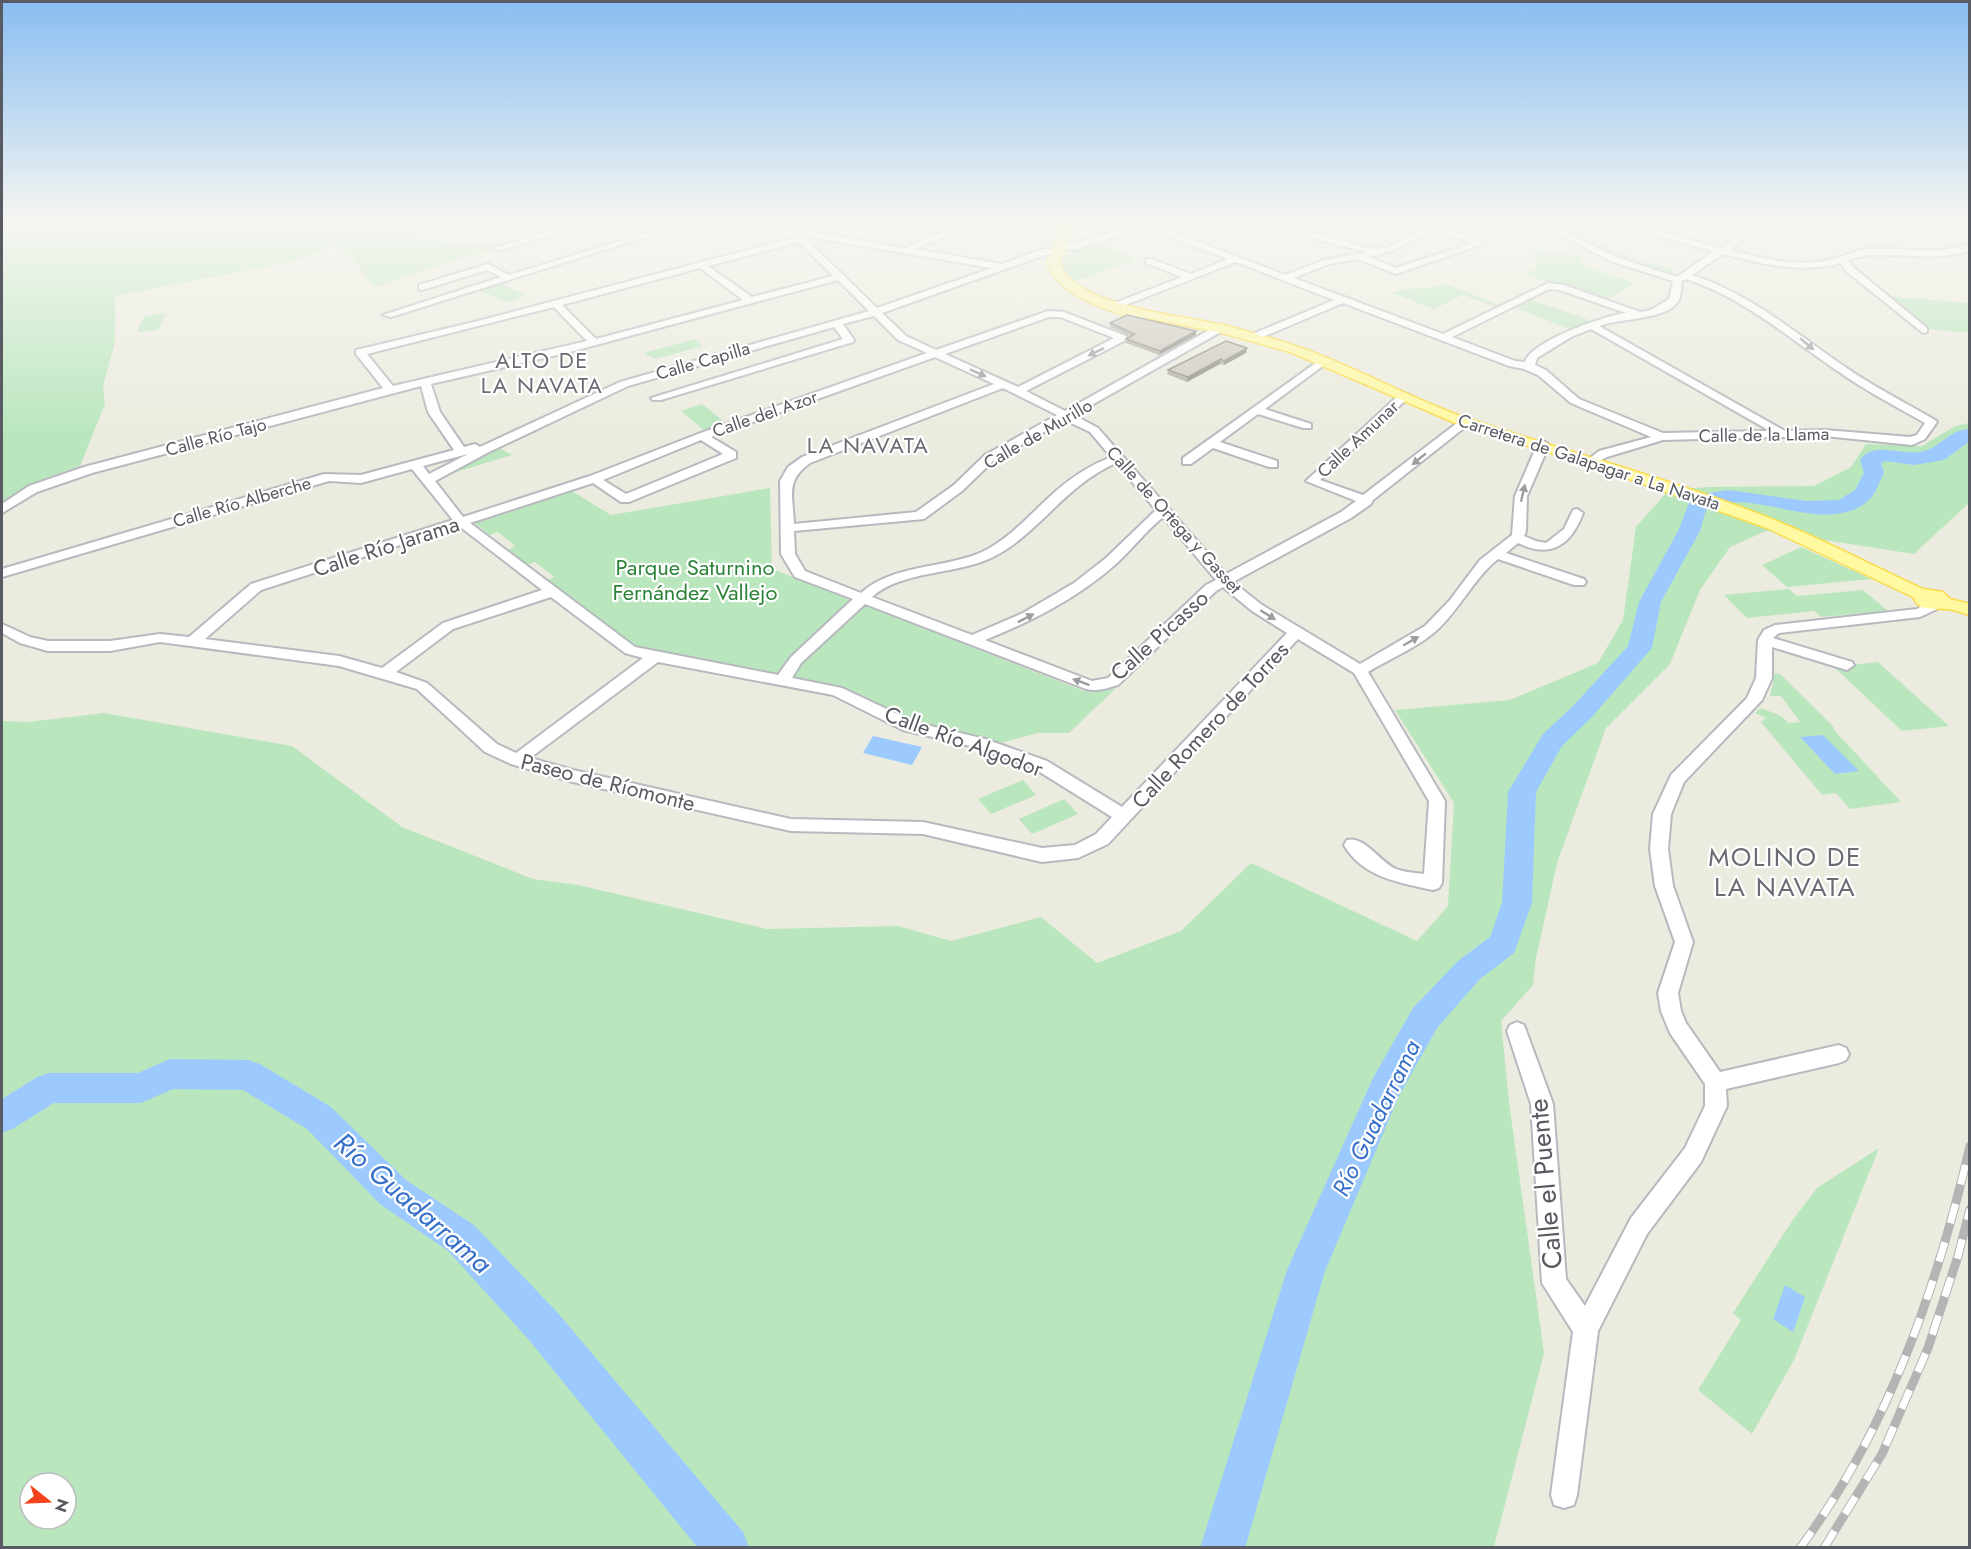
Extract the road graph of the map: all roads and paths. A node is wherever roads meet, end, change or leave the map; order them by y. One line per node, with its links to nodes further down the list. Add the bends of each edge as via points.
1 (455, 294): 21 (street)
2 (592, 294): 17 (street)
3 (742, 294): 15 (street)
4 (772, 294): 15 (street, Calle Río Tajo)
5 (857, 294): 19 (street, Calle de Ortega y Gasset)
6 (924, 294): 19 (street, Calle Capilla)
7 (1092, 294): 18 (main road, Carretera de Galapagar a La Navata)
8 (1146, 294): 18 (street)
9 (1327, 294): 16 (street)
10 (1531, 294): 30 (street)
11 (1582, 294): 22 (street)
12 (1676, 294): 22 (street, via 1674,300 1653,313)
13 (1732, 294): 47 (street, Calle de la Llama, one-way to 47, via 1847,373 1931,422 1921,437 1912,441)
14 (1880, 294): 26 (street)
15 (750, 300): 31 (street, Calle Río Tajo)
16 (1342, 300): 29 (street); 30 (street)
17 (556, 304): 31 (street); 37 (street, via 360,352)
18 (1115, 306): 20 (main road, Carretera de Galapagar a La Navata)
19 (874, 311): 24 (street, Calle Capilla); 32 (street, Calle de Ortega y Gasset, via 902,338)
20 (1133, 313): 23 (main road, Carretera de Galapagar a La Navata); 27 (main road, Carretera de Galapagar a La Navata)
21 (388, 315)
22 (1640, 315): 25 (street)
23 (1173, 320): 27 (main road); 28 (main road, Carretera de Galapagar a La Navata)
24 (836, 322): 40 (street, via 849,340); 52 (street, Calle Capilla, via 624,384)
25 (1590, 325): 34 (street, via 1567,334 1532,357); 43 (street)
26 (1923, 330)
27 (1215, 331): 28 (main road); 29 (main road, Carretera de Galapagar a La Navata); 44 (street, Calle de Murillo)
28 (1238, 332): 29 (main road, Carretera de Galapagar a La Navata)
29 (1254, 337): 33 (main road, Carretera de Galapagar a La Navata)
30 (1443, 338): 34 (street, via 1513,364)
31 (593, 342): 35 (street, Calle Río Tajo)
32 (938, 355): 36 (street, Calle de Ortega y Gasset, one-way to 36); 38 (street, Calle del Azor, one-way to 38, via 1056,313 1122,338); 48 (street, Calle del Azor)
33 (1324, 360): 39 (main road, Carretera de Galapagar a La Navata); 42 (street)
34 (1530, 365): 49 (street, via 1544,372 1573,400)
35 (425, 381): 37 (street, Calle Río Tajo); 53 (street, via 434,412)
36 (1004, 384): 38 (street, Calle de Ortega y Gasset); 68 (street, Calle Picasso, via 806,460 792,470 786,481)
37 (390, 390): 64 (street, Calle Río Tajo, via 88,470 43,485)
38 (1018, 391): 44 (street, Calle de Ortega y Gasset)
39 (1404, 396): 45 (main road, Carretera de Galapagar a La Navata); 61 (street, Calle Amunar)
40 (657, 398)
41 (1754, 406): 43 (street)
42 (1257, 410): 46 (street); 50 (street)
43 (1740, 410): 47 (street)
44 (1067, 416): 54 (street, Calle de Ortega y Gasset, via 1094,430); 68 (street, Calle de Murillo, via 989,458 958,488 919,516)
45 (1465, 422): 51 (main road, Carretera de Galapagar a La Navata); 63 (street, Calle Picasso, one-way to 63)
46 (1307, 426)
47 (1780, 432): 49 (street, Calle de la Llama)
48 (702, 436): 59 (street, Calle del Azor); 59 (street, via 732,455 625,499)
49 (1662, 437): 56 (street, Calle de la Llama, via 1603,454)
50 (1211, 443): 55 (street); 58 (street)
51 (1543, 445): 56 (main road, Carretera de Galapagar a La Navata); 69 (street, one-way to 51, via 1521,496)
52 (485, 449): 53 (street, Calle Río Alberche); 60 (street, Calle Capilla)
53 (461, 451): 57 (street, Calle Río Alberche)
54 (1118, 458): 65 (street, Calle de Ortega y Gasset); 75 (street, via 1073,483 1014,537 989,554 959,566 888,581)
55 (1187, 460)
56 (1592, 461): 76 (main road, Carretera de Galapagar a La Navata, via 1773,525)
57 (415, 464): 60 (street, Calle Río Algodor); 71 (street, Calle Río Alberche, via 361,479 328,477)
58 (1273, 464)
59 (594, 479): 67 (street, Calle Río Jarama)
60 (428, 480): 67 (street, Calle Río Algodor)
61 (1312, 481): 62 (street, Calle Amunar); 63 (street, Calle Amunar)
62 (1302, 490)
63 (1367, 501): 72 (street, Calle Picasso)
64 (6, 505)
65 (1164, 510): 72 (street, Calle de Ortega y Gasset); 80 (street, one-way to 65, via 1024,620 1076,589)
66 (1577, 513): 69 (street, via 1570,531 1549,547)
67 (461, 522): 74 (street, Calle Río Algodor); 82 (street, Calle Río Jarama, via 256,587)
68 (787, 528): 75 (street, Calle Picasso, via 788,554 800,574)
69 (1517, 537): 70 (street)
70 (1497, 554): 73 (street); 85 (street, one-way to 70, via 1430,629)
71 (2, 573)
72 (1224, 580): 79 (street, Calle de Ortega y Gasset, one-way to 79, via 1257,608); 80 (street, Calle Picasso, one-way to 80, via 1113,682 1091,686)
73 (1579, 582)
74 (551, 592): 83 (street, Calle Río Algodor, via 630,650); 86 (street, via 448,626)
75 (863, 598): 80 (street, Calle Picasso); 87 (street, via 796,660)
76 (1932, 601): 77 (main road, Carretera de Galapagar a La Navata); 81 (street, via 1930,609 1920,613 1775,629)
77 (1970, 610)
78 (2, 628): 82 (street, Paseo de Ríomonte, via 48,646 110,646 160,638)
79 (1296, 632): 85 (street, Calle de Ortega y Gasset); 89 (street, Calle Romero de Torres)
80 (972, 640)
81 (1765, 640): 84 (street); 93 (street, via 1764,678 1754,700 1677,779 1662,814 1659,849 1664,886 1684,942 1668,993 1671,1011 1677,1028)
82 (194, 641): 86 (street, Paseo de Ríomonte, via 339,661)
83 (655, 657): 87 (street, Calle Río Algodor); 88 (street)
84 (1847, 665)
85 (1360, 670): 90 (street, Calle de Ortega y Gasset, via 1437,801 1434,883 1392,875)
86 (384, 673): 88 (street, Paseo de Ríomonte, via 422,686 491,748)
87 (782, 681): 89 (street, Calle Río Algodor, via 837,691 909,726 979,743 1041,765)
88 (517, 760): 89 (street, Paseo de Ríomonte, via 573,777 791,825 923,828 1042,855 1078,851 1102,839)
89 (1125, 817)
90 (1353, 845)
91 (1517, 1031): 94 (street, Calle el Puente, via 1542,1104 1554,1283)
92 (1839, 1054): 93 (street)
93 (1715, 1082): 94 (street, via 1716,1106 1711,1122 1693,1155 1639,1226)
94 (1586, 1329): 95 (street)
95 (1564, 1495)

